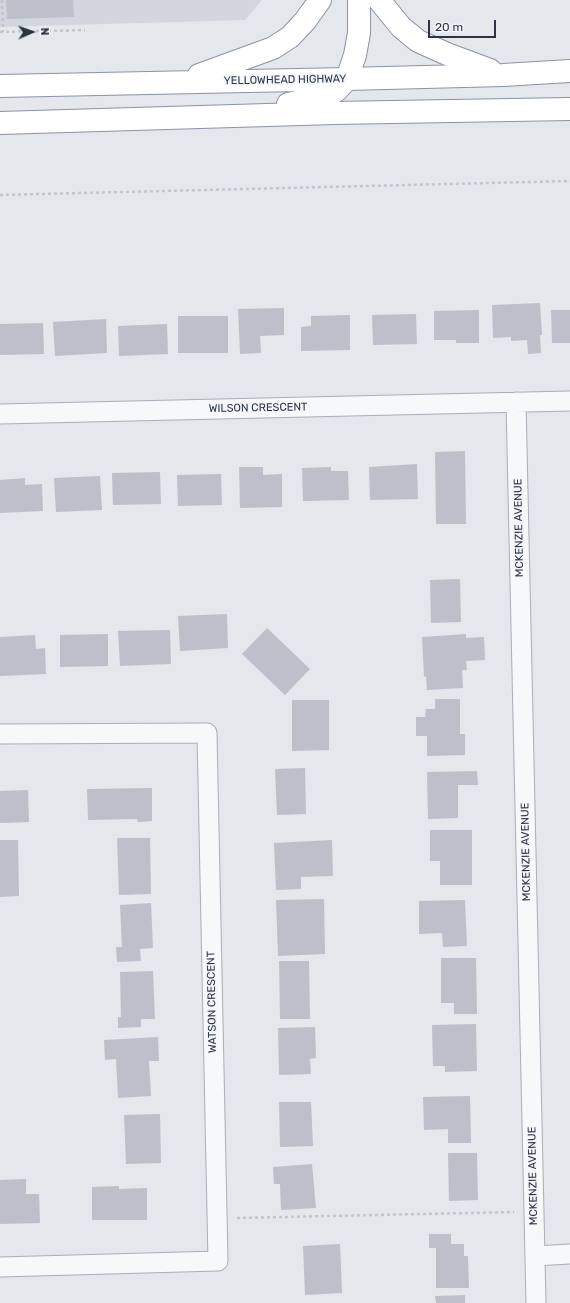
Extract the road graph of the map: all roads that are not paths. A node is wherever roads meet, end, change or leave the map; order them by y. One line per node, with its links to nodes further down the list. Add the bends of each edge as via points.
1 (320, 0): 7 (highway, via 290,37 273,48 225,67)
2 (359, 0): 6 (highway, via 359,33)
3 (379, 0): 5 (highway, via 401,27 418,42)
4 (570, 71): 5 (highway, YELLOWHEAD HIGHWAY)
5 (503, 75): 6 (highway, YELLOWHEAD HIGHWAY)
6 (347, 79): 7 (highway, YELLOWHEAD HIGHWAY); 10 (highway, via 327,96)
7 (176, 82): 8 (highway, YELLOWHEAD HIGHWAY)
8 (0, 86)
9 (570, 109): 10 (highway)
10 (230, 116): 11 (highway)
11 (0, 122)
12 (516, 402): 13 (street, WILSON CRESCENT); 14 (street, WILSON CRESCENT); 17 (street, MCKENZIE AVENUE)
13 (570, 402)
14 (0, 414)
15 (0, 734): 18 (street, WATSON CRESCENT, via 207,733 218,1261)
16 (570, 1254): 17 (street)
17 (535, 1256): 19 (street, MCKENZIE AVENUE)
18 (0, 1267)
19 (536, 1303)

